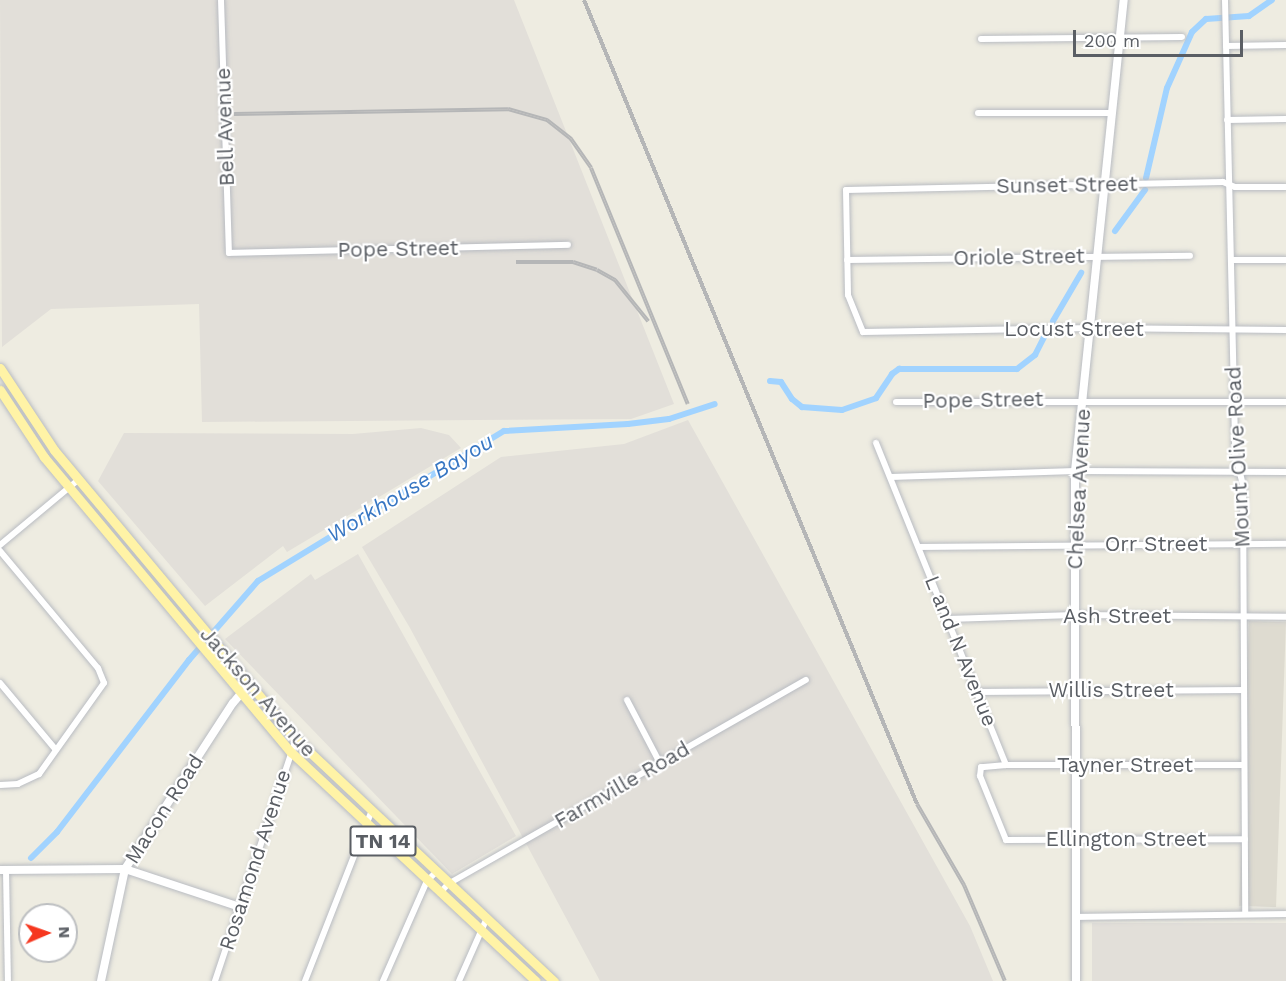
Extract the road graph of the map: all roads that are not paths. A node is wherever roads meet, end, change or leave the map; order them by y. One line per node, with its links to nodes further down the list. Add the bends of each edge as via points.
1 (221, 0): 17 (street, Bell Avenue)
2 (1124, 0): 5 (main road, Chelsea Avenue)
3 (1225, 0): 8 (street, Mount Olive Road)
4 (1182, 37): 5 (street)
5 (1119, 38): 6 (street); 10 (main road, Chelsea Avenue)
6 (981, 39)
7 (1286, 45): 8 (street)
8 (1226, 46): 12 (street, Mount Olive Road)
9 (978, 113): 10 (street)
10 (1112, 113): 13 (main road, Chelsea Avenue)
11 (1286, 119): 12 (street)
12 (1227, 120): 14 (street, Mount Olive Road)
13 (1106, 184): 14 (street, Sunset Street); 18 (main road, Chelsea Avenue); 20 (street, Sunset Street, via 846,190)
14 (1229, 185): 15 (street, Sunset Street); 21 (street, Mount Olive Road)
15 (1286, 187)
16 (568, 245): 17 (street, Pope Street)
17 (229, 253)
18 (1099, 256): 19 (street, Oriole Street); 20 (street, Oriole Street); 23 (main road, Chelsea Avenue)
19 (1190, 256)
20 (847, 260): 23 (street, Locust Street, via 848,296 863,332)
21 (1231, 260): 22 (street); 24 (street, Mount Olive Road)
22 (1286, 260)
23 (1092, 328): 24 (street, Locust Street); 28 (main road, Chelsea Avenue)
24 (1233, 330): 25 (street, Locust Street); 30 (street, Mount Olive Road)
25 (1286, 330)
26 (0, 368): 37 (main road, Jackson Avenue / TN 14)
27 (0, 390): 38 (main road, Jackson Avenue / TN 14)
28 (1083, 399): 29 (street, Pope Street); 30 (street, Pope Street); 33 (main road, Chelsea Avenue)
29 (897, 402)
30 (1234, 402): 31 (street, Pope Street); 35 (street, Mount Olive Road, via 1235,453)
31 (1286, 402)
32 (876, 443): 36 (street, L and N Avenue)
33 (1075, 471): 35 (street); 36 (street); 39 (main road, Chelsea Avenue)
34 (1286, 472): 35 (street)
35 (1240, 473): 40 (street, Mount Olive Road)
36 (891, 477): 43 (street, L and N Avenue)
37 (78, 480): 38 (street); 51 (main road, Jackson Avenue / TN 14)
38 (69, 488): 42 (street); 55 (main road, Jackson Avenue / TN 14)
39 (1074, 543): 40 (street, Orr Street); 43 (street, Orr Street); 45 (main road, Chelsea Avenue)
40 (1243, 544): 41 (street, Orr Street); 46 (street, Mount Olive Road)
41 (1286, 544)
42 (0, 545)
43 (919, 547): 48 (street, L and N Avenue)
44 (0, 551): 58 (street, via 98,668 104,683)
45 (1074, 615): 46 (street, Ash Street); 48 (street, Ash Street); 52 (main road, Chelsea Avenue)
46 (1245, 616): 47 (street, Ash Street); 53 (street, Mount Olive Road)
47 (1286, 616)
48 (948, 619): 54 (street, L and N Avenue)
49 (806, 680): 60 (street, Farmville Road)
50 (0, 683): 58 (street)
51 (248, 685): 55 (main road, Macon Road); 57 (main road, Jackson Avenue / TN 14)
52 (1074, 689): 53 (street, Willis Street); 54 (street, Willis Street); 61 (main road, Chelsea Avenue)
53 (1244, 690): 63 (street, Mount Olive Road)
54 (978, 692): 62 (street, L and N Avenue)
55 (239, 693): 59 (main road, Jackson Avenue / TN 14); 69 (main road, Macon Road)
56 (627, 700): 60 (street)
57 (296, 739): 59 (street, Rosamond Avenue); 65 (main road, Jackson Avenue / TN 14)
58 (56, 750): 64 (street, via 39,774 18,784)
59 (291, 752): 66 (main road, Jackson Avenue / TN 14); 75 (street, Rosamond Avenue)
60 (660, 763): 73 (street, Farmville Road)
61 (1074, 764): 62 (street, Tayner Street); 63 (street, Tayner Street); 67 (main road, Chelsea Avenue)
62 (1006, 765): 67 (street, Ellington Street, via 981,767 980,776 1006,840)
63 (1244, 765): 68 (street, Mount Olive Road)
64 (0, 785)
65 (371, 813): 66 (street); 71 (main road, Jackson Avenue / TN 14)
66 (367, 826): 72 (main road, Jackson Avenue / TN 14); 85 (street)
67 (1075, 839): 68 (street, Ellington Street); 78 (main road, Chelsea Avenue)
68 (1245, 839): 76 (street, Mount Olive Road)
69 (125, 869): 70 (main road); 75 (main road); 83 (main road, Macon Road)
70 (3, 870): 82 (street)
71 (436, 872): 72 (street); 73 (main road, Jackson Avenue / TN 14)
72 (427, 881): 74 (main road, Jackson Avenue / TN 14); 86 (street)
73 (448, 884): 74 (street, Farmville Road); 79 (main road, Jackson Avenue / TN 14)
74 (440, 893): 80 (main road, Jackson Avenue / TN 14)
75 (240, 907): 84 (street, Rosamond Avenue)
76 (1245, 914): 77 (street); 78 (street)
77 (1286, 914)
78 (1075, 917): 89 (main road, Chelsea Avenue)
79 (486, 920): 80 (street); 81 (main road, Jackson Avenue / TN 14)
80 (482, 931): 87 (street); 88 (main road, Jackson Avenue / TN 14)
81 (550, 979)
82 (8, 981)
83 (101, 981)
84 (214, 981)
85 (306, 981)
86 (383, 981)
87 (459, 981)
88 (536, 981)
89 (1076, 981)

